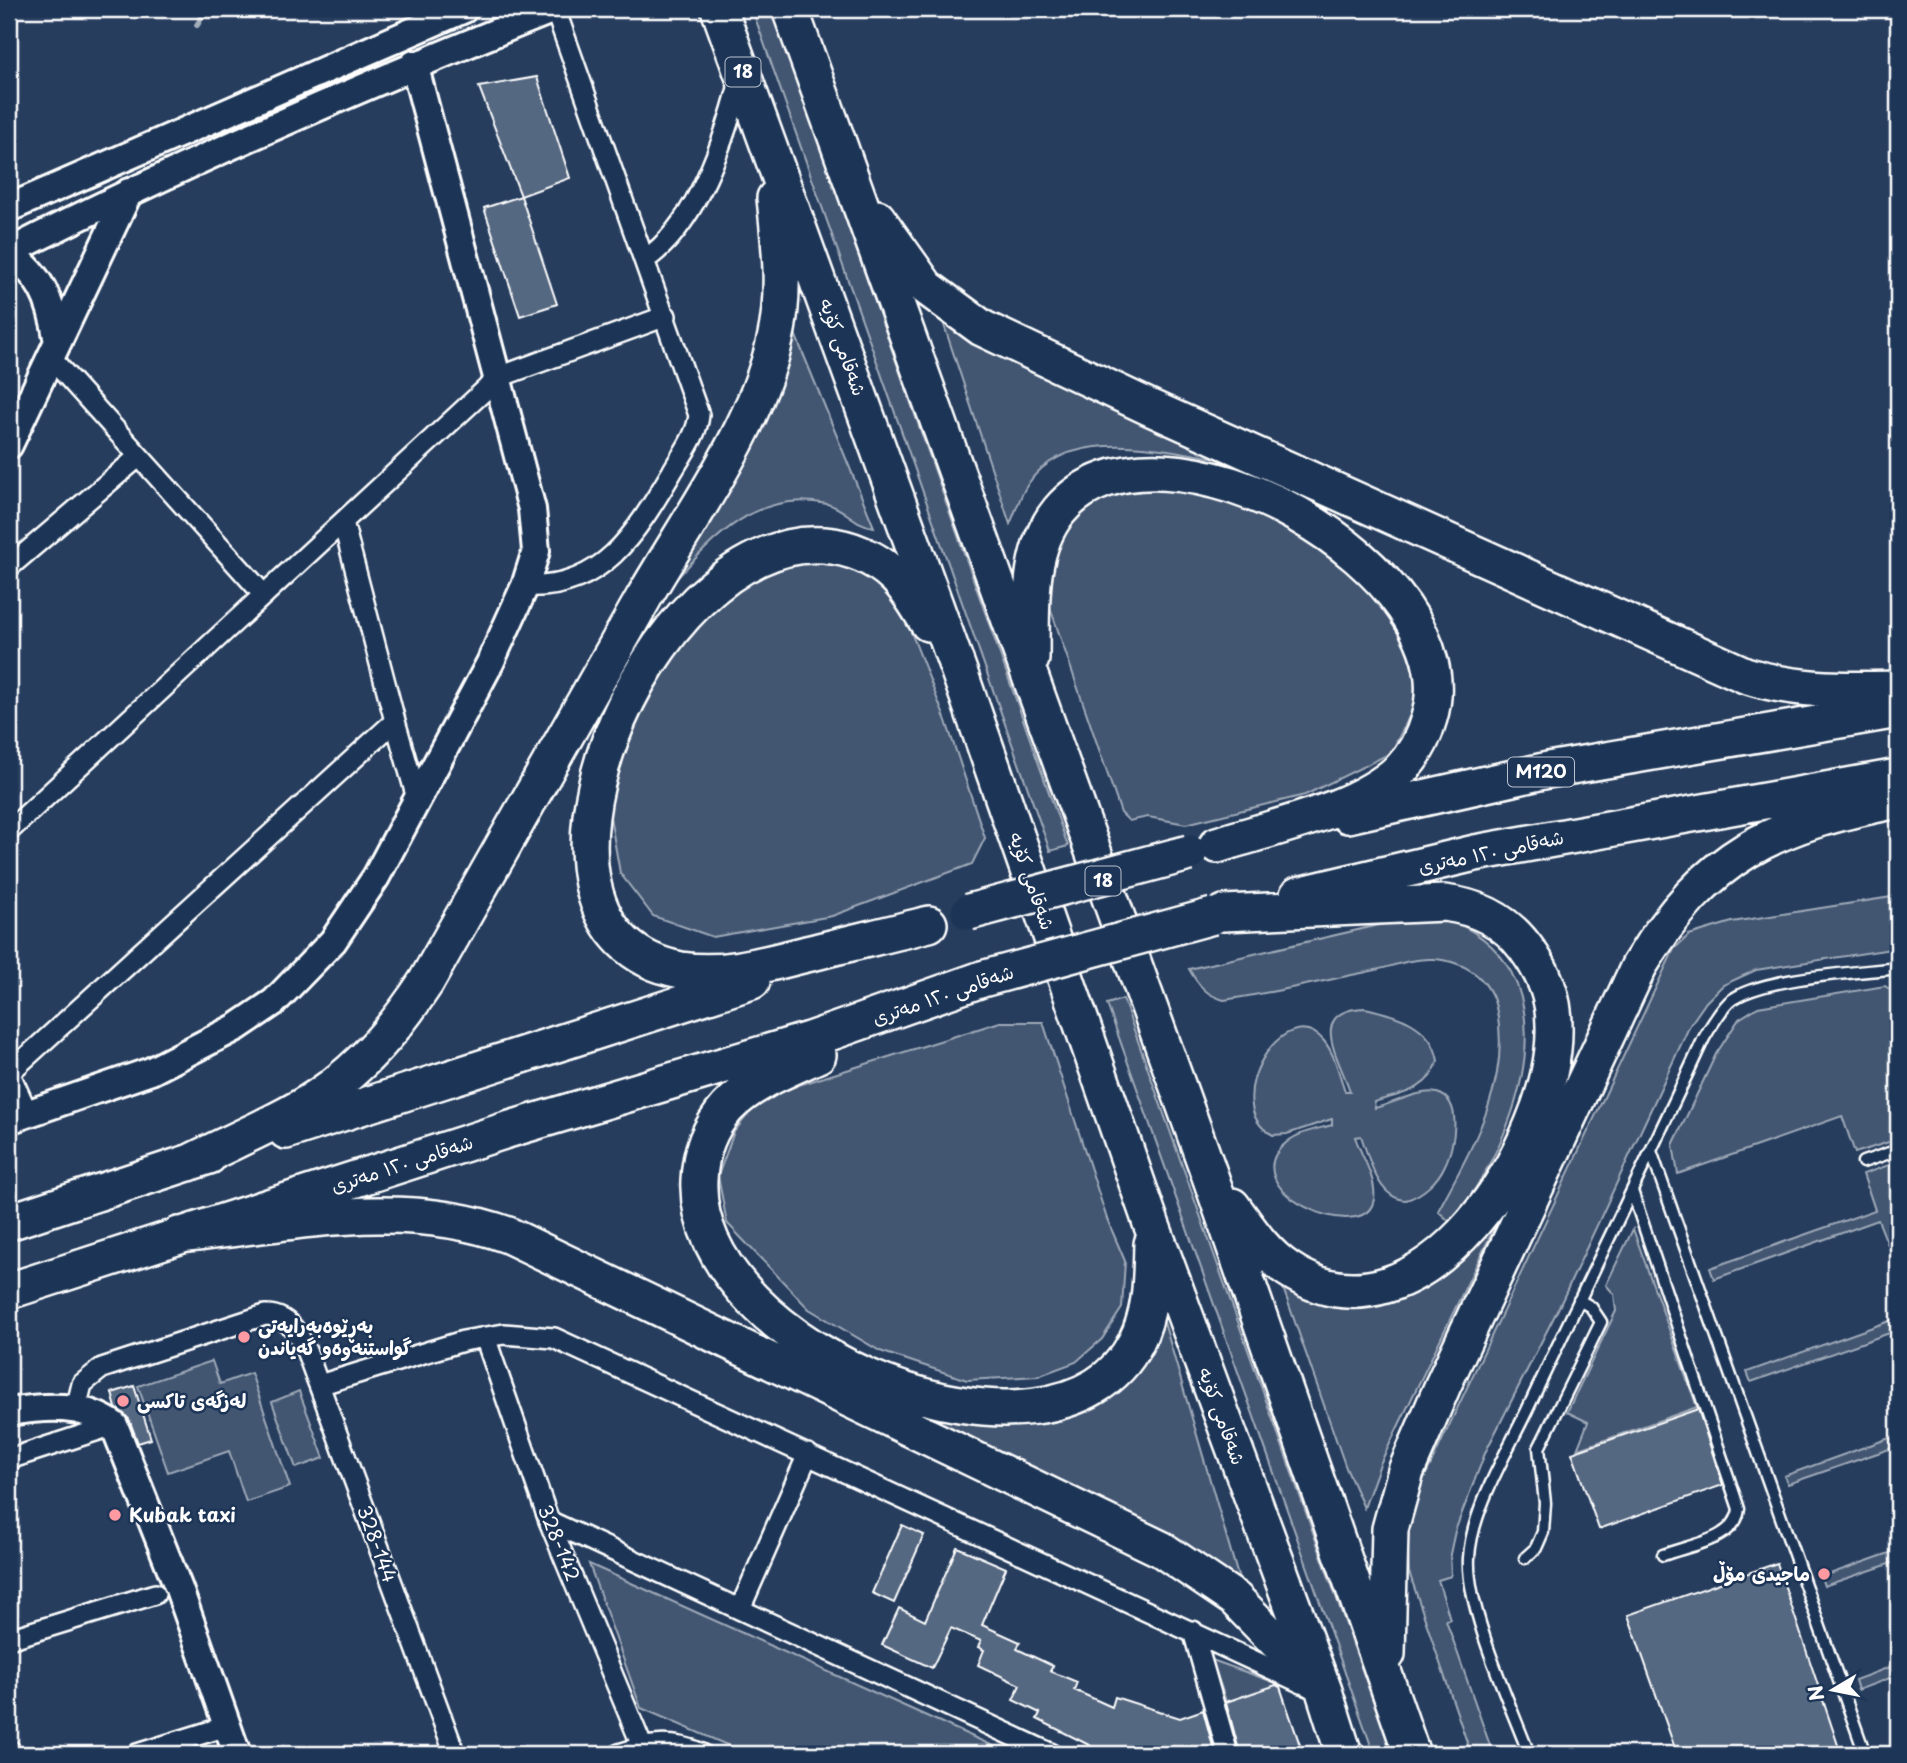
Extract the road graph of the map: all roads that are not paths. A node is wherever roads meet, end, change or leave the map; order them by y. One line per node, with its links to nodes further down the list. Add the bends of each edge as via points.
1 (464, 9): 10 (street)
2 (554, 9): 5 (street); 12 (street)
3 (719, 9): 6 (highway, شەقامی کۆیە / 18)
4 (790, 9): 8 (highway, 18)
5 (414, 64): 9 (street); 15 (street)
6 (743, 71): 7 (highway, شەقامی کۆیە / 18); 12 (street, via 731,118 706,177 673,232)
7 (767, 135): 22 (highway, شەقامی کۆیە / 18); 41 (highway, via 782,256 779,319 763,380 718,470 409,1008 367,1057 318,1097)
8 (847, 173): 23 (highway, 18); 24 (highway, via 926,287 962,316 1002,338 1745,675 1809,690)
9 (129, 192): 11 (street); 14 (street)
10 (9, 208)
11 (9, 252): 14 (street, via 43,285 52,308)
12 (646, 259): 13 (street)
13 (666, 316): 15 (street); 20 (street, via 698,405 693,437 640,525 609,558 565,584)
14 (54, 347): 16 (street); 17 (street)
15 (499, 377): 18 (street); 20 (street, via 536,529 536,551)
16 (9, 445)
17 (138, 458): 19 (street); 21 (street)
18 (343, 522): 21 (street); 26 (street)
19 (9, 567)
20 (525, 586): 29 (street)
21 (264, 595): 30 (street)
22 (960, 674): 33 (highway, via 905,587 878,563 828,545 776,550 737,570 702,596 659,645 617,722 594,806 590,865 601,908 628,944 667,966 700,972 736,970); 45 (highway, شەقامی کۆیە / 18)
23 (1031, 684): 31 (highway, via 1032,599 1042,544 1059,512 1104,480 1158,471 1219,483 1292,512 1348,548 1389,588 1422,634 1433,673 1425,733 1403,767 1374,789 1341,805); 42 (highway, 18)
24 (1898, 689)
25 (1898, 710): 31 (highway, M120, via 1548,770)
26 (395, 721): 29 (street); 36 (street)
27 (1898, 778): 32 (highway, شەقامی ١٢٠ مەتری, via 1475,853)
28 (1898, 800): 64 (highway, via 1816,818 1749,846 1669,919 1639,966 1406,1471 1390,1529 1386,1631)
29 (418, 802): 37 (street, via 333,941 274,1002 237,1027 151,1071)
30 (9, 831)
31 (1203, 849): 33 (highway, M120, bridge)
32 (1219, 915): 35 (highway, شەقامی ١٢٠ مەتری, bridge); 42 (highway, via 1444,903 1480,911 1510,930 1533,958 1552,1006 1554,1040 1544,1091 1514,1162 1469,1226 1442,1254 1408,1277 1348,1289 1290,1271 1259,1244)
33 (929, 924): 41 (highway)
34 (1898, 968): 39 (lane, via 1766,986 1728,1003 1704,1038)
35 (966, 984): 45 (highway, via 770,1079 738,1097 724,1112 706,1143 699,1185 702,1222 726,1271 789,1332 871,1379 944,1401 1039,1405 1066,1399 1108,1378 1135,1343 1149,1302); 46 (highway, شەقامی ١٢٠ مەتری, via 809,1040)
36 (9, 1072): 37 (street)
37 (18, 1117)
38 (1898, 1150): 40 (lane)
39 (1651, 1151): 43 (lane); 77 (lane)
40 (1863, 1162)
41 (189, 1163): 44 (highway)
42 (1210, 1176): 64 (highway, 18)
43 (1632, 1191): 48 (lane); 57 (lane, via 1739,1509 1738,1521 1730,1531)
44 (9, 1222)
45 (1152, 1226): 63 (highway, شەقامی کۆیە / 18)
46 (179, 1235): 47 (highway, شەقامی ١٢٠ مەتری); 63 (highway, via 399,1213 460,1220 508,1235 1161,1549 1235,1599)
47 (9, 1291)
48 (1579, 1300): 58 (lane, via 1591,1307 1601,1322 1539,1448 1543,1532); 76 (lane, via 1482,1506 1469,1557 1479,1616)
49 (485, 1337): 50 (street); 54 (street, via 554,1338); 56 (street, 328-142)
50 (318, 1385): 51 (street, 328-144, via 298,1335 281,1317 265,1315 102,1368 82,1384); 69 (street, 328-144)
51 (76, 1409): 52 (street, via 43,1406); 53 (street, via 96,1413)
52 (9, 1412)
53 (114, 1425): 55 (street); 65 (street)
54 (808, 1454): 60 (street); 61 (street)
55 (9, 1459)
56 (550, 1521): 60 (street); 66 (street, 328-142)
57 (1663, 1555)
58 (1525, 1558)
59 (155, 1594): 62 (street)
60 (740, 1609): 72 (street)
61 (1193, 1631): 63 (street); 73 (street)
62 (9, 1639)
63 (1324, 1693): 74 (highway, شەقامی کۆیە / 18)
64 (1390, 1693): 75 (highway, 18)
65 (227, 1726): 67 (street); 68 (street)
66 (642, 1746): 70 (street); 71 (street, via 664,1744)
67 (137, 1754)
68 (237, 1754)
69 (455, 1754)
70 (619, 1754)
71 (702, 1754)
72 (1050, 1754)
73 (1228, 1754)
74 (1344, 1754)
75 (1412, 1754)
76 (1528, 1754)
77 (1866, 1754)

